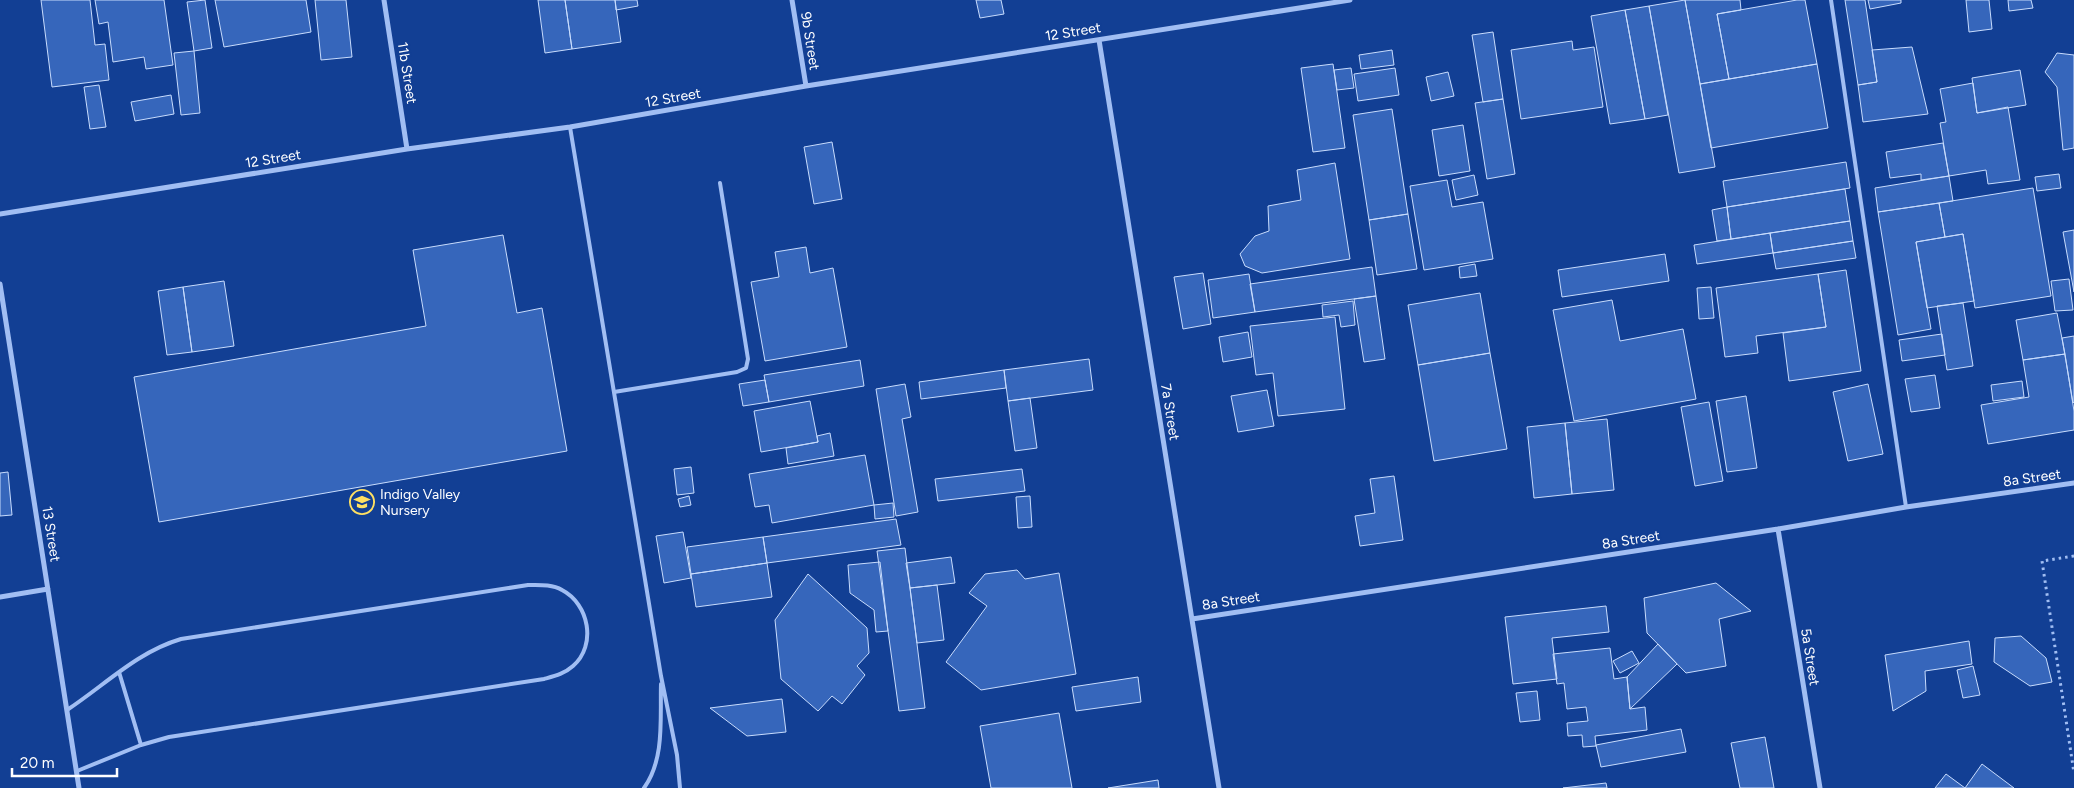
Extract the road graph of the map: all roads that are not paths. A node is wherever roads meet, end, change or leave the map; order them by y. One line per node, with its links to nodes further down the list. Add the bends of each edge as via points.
1 (384, 0): 8 (street, 11b Street)
2 (792, 0): 6 (street, 9b Street)
3 (1350, 0): 5 (street, 12 Street)
4 (1831, 0): 14 (lane)
5 (1098, 40): 6 (street, 12 Street); 18 (street, 7a Street)
6 (806, 86): 7 (street, 12 Street)
7 (570, 127): 8 (street, 12 Street); 12 (lane)
8 (407, 149): 10 (street, 12 Street)
9 (720, 184): 12 (lane, via 748,358 746,368)
10 (0, 214)
11 (0, 284): 16 (street, 13 Street)
12 (614, 392): 20 (lane)
13 (2074, 483): 14 (street, 8a Street)
14 (1906, 507): 15 (street, 8a Street)
15 (1778, 529): 18 (street, 8a Street); 28 (street, 5a Street)
16 (48, 589): 17 (street); 21 (street, 13 Street)
17 (0, 597)
18 (1192, 619): 27 (street, 7a Street)
19 (119, 672): 21 (lane); 22 (lane); 22 (lane, via 162,644 181,639 528,585 561,589 576,600 585,616 588,634 584,651 574,666 559,675 169,737)
20 (661, 676): 25 (lane, via 658,755 653,777); 26 (lane, via 677,755)
21 (67, 710): 23 (street, 13 Street)
22 (141, 745): 23 (lane)
23 (77, 772): 24 (street, 13 Street)
24 (79, 788)
25 (644, 788)
26 (680, 788)
27 (1219, 788)
28 (1820, 788)

